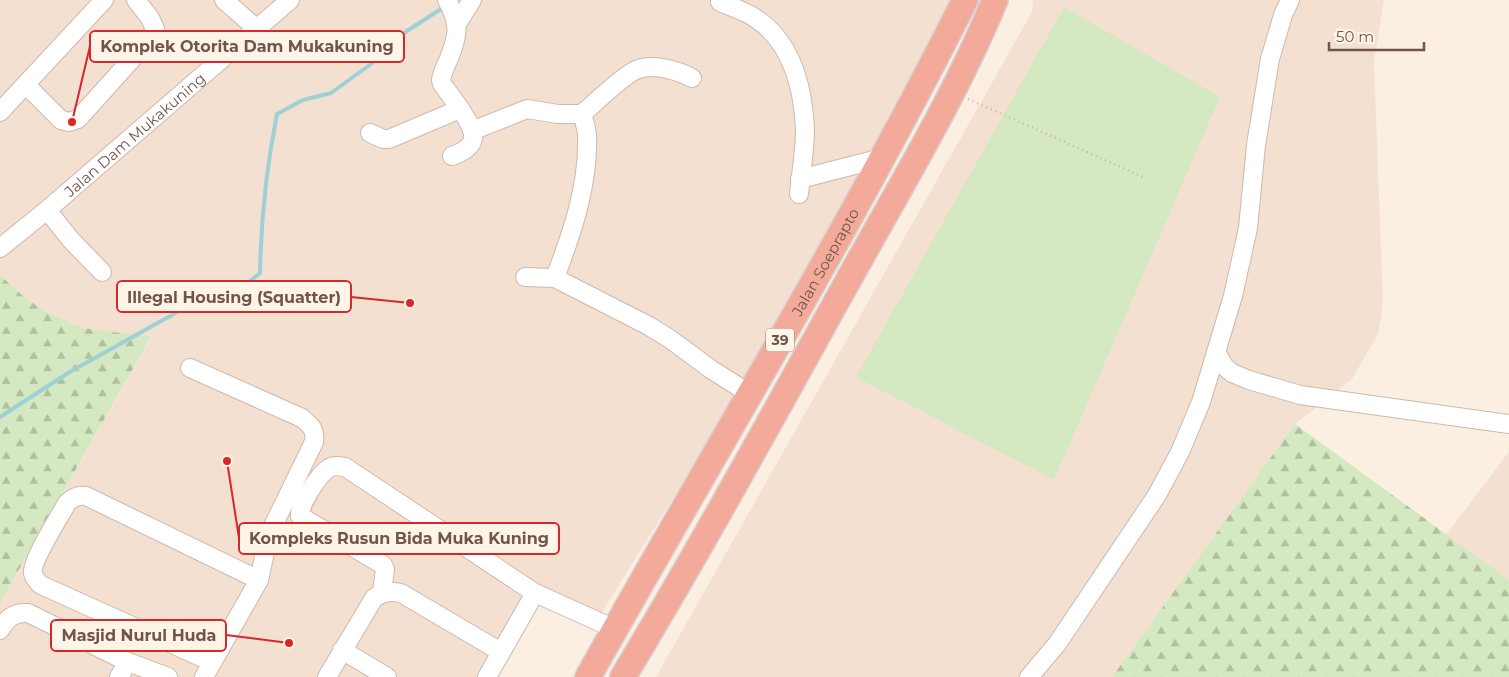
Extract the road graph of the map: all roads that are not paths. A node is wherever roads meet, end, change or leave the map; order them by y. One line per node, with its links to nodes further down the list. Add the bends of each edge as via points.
1 (104, 0): 13 (street)
2 (136, 0): 13 (street, via 155,29 150,39 78,119 61,120)
3 (224, 0): 11 (street)
4 (290, 0): 11 (street, Jalan Dam Mukakuning)
5 (472, 0): 10 (street)
6 (721, 0): 20 (street, via 755,18 774,35 788,55 802,93 805,130 799,186)
7 (965, 0): 20 (highway, Jalan Soeprapto / 39)
8 (995, 0): 44 (highway, Jalan Soeprapto / 39, via 953,92 725,503)
9 (1290, 0): 26 (street, via 1270,59 1256,145 1248,228)
10 (453, 12): 14 (street, via 456,39 441,80)
11 (257, 28): 21 (street, Jalan Dam Mukakuning)
12 (692, 78): 16 (street, via 681,72 640,68)
13 (26, 85): 15 (street)
14 (460, 109): 17 (street); 18 (street, via 389,139)
15 (0, 112)
16 (582, 114): 17 (street, via 527,109); 25 (street, via 588,135 585,171 570,239)
17 (472, 131): 19 (street, via 473,140 468,148)
18 (370, 133)
19 (452, 156)
20 (881, 160): 28 (highway, Jalan Soeprapto / 39)
21 (47, 210): 22 (street, Jalan Dam Mukakuning); 23 (street)
22 (0, 248)
23 (102, 272)
24 (525, 277): 25 (street)
25 (555, 278): 28 (street, via 670,339)
26 (1216, 352): 29 (street, via 1232,373 1300,395); 45 (street, via 1201,402 1157,496 1057,644)
27 (190, 368): 30 (street, via 302,418 315,434 274,524)
28 (750, 394): 33 (highway, Jalan Soeprapto / 39)
29 (1509, 424)
30 (259, 580): 38 (street); 38 (street, via 86,496 78,495 67,503 38,556 32,571 35,579 42,586)
31 (382, 592): 32 (street, via 383,565 300,516 300,510 317,480 330,467 344,467); 35 (street, via 374,598); 36 (street, via 401,593)
32 (535, 593): 33 (street); 36 (street)
33 (615, 629): 43 (highway, Jalan Soeprapto / 39)
34 (0, 630): 37 (street, via 10,616 28,613)
35 (342, 650): 40 (street); 41 (street)
36 (501, 652): 42 (street)
37 (124, 669): 39 (street)
38 (208, 670)
39 (168, 677)
40 (327, 677)
41 (387, 677)
42 (487, 677)
43 (588, 677)
44 (623, 677)
45 (1029, 677)

